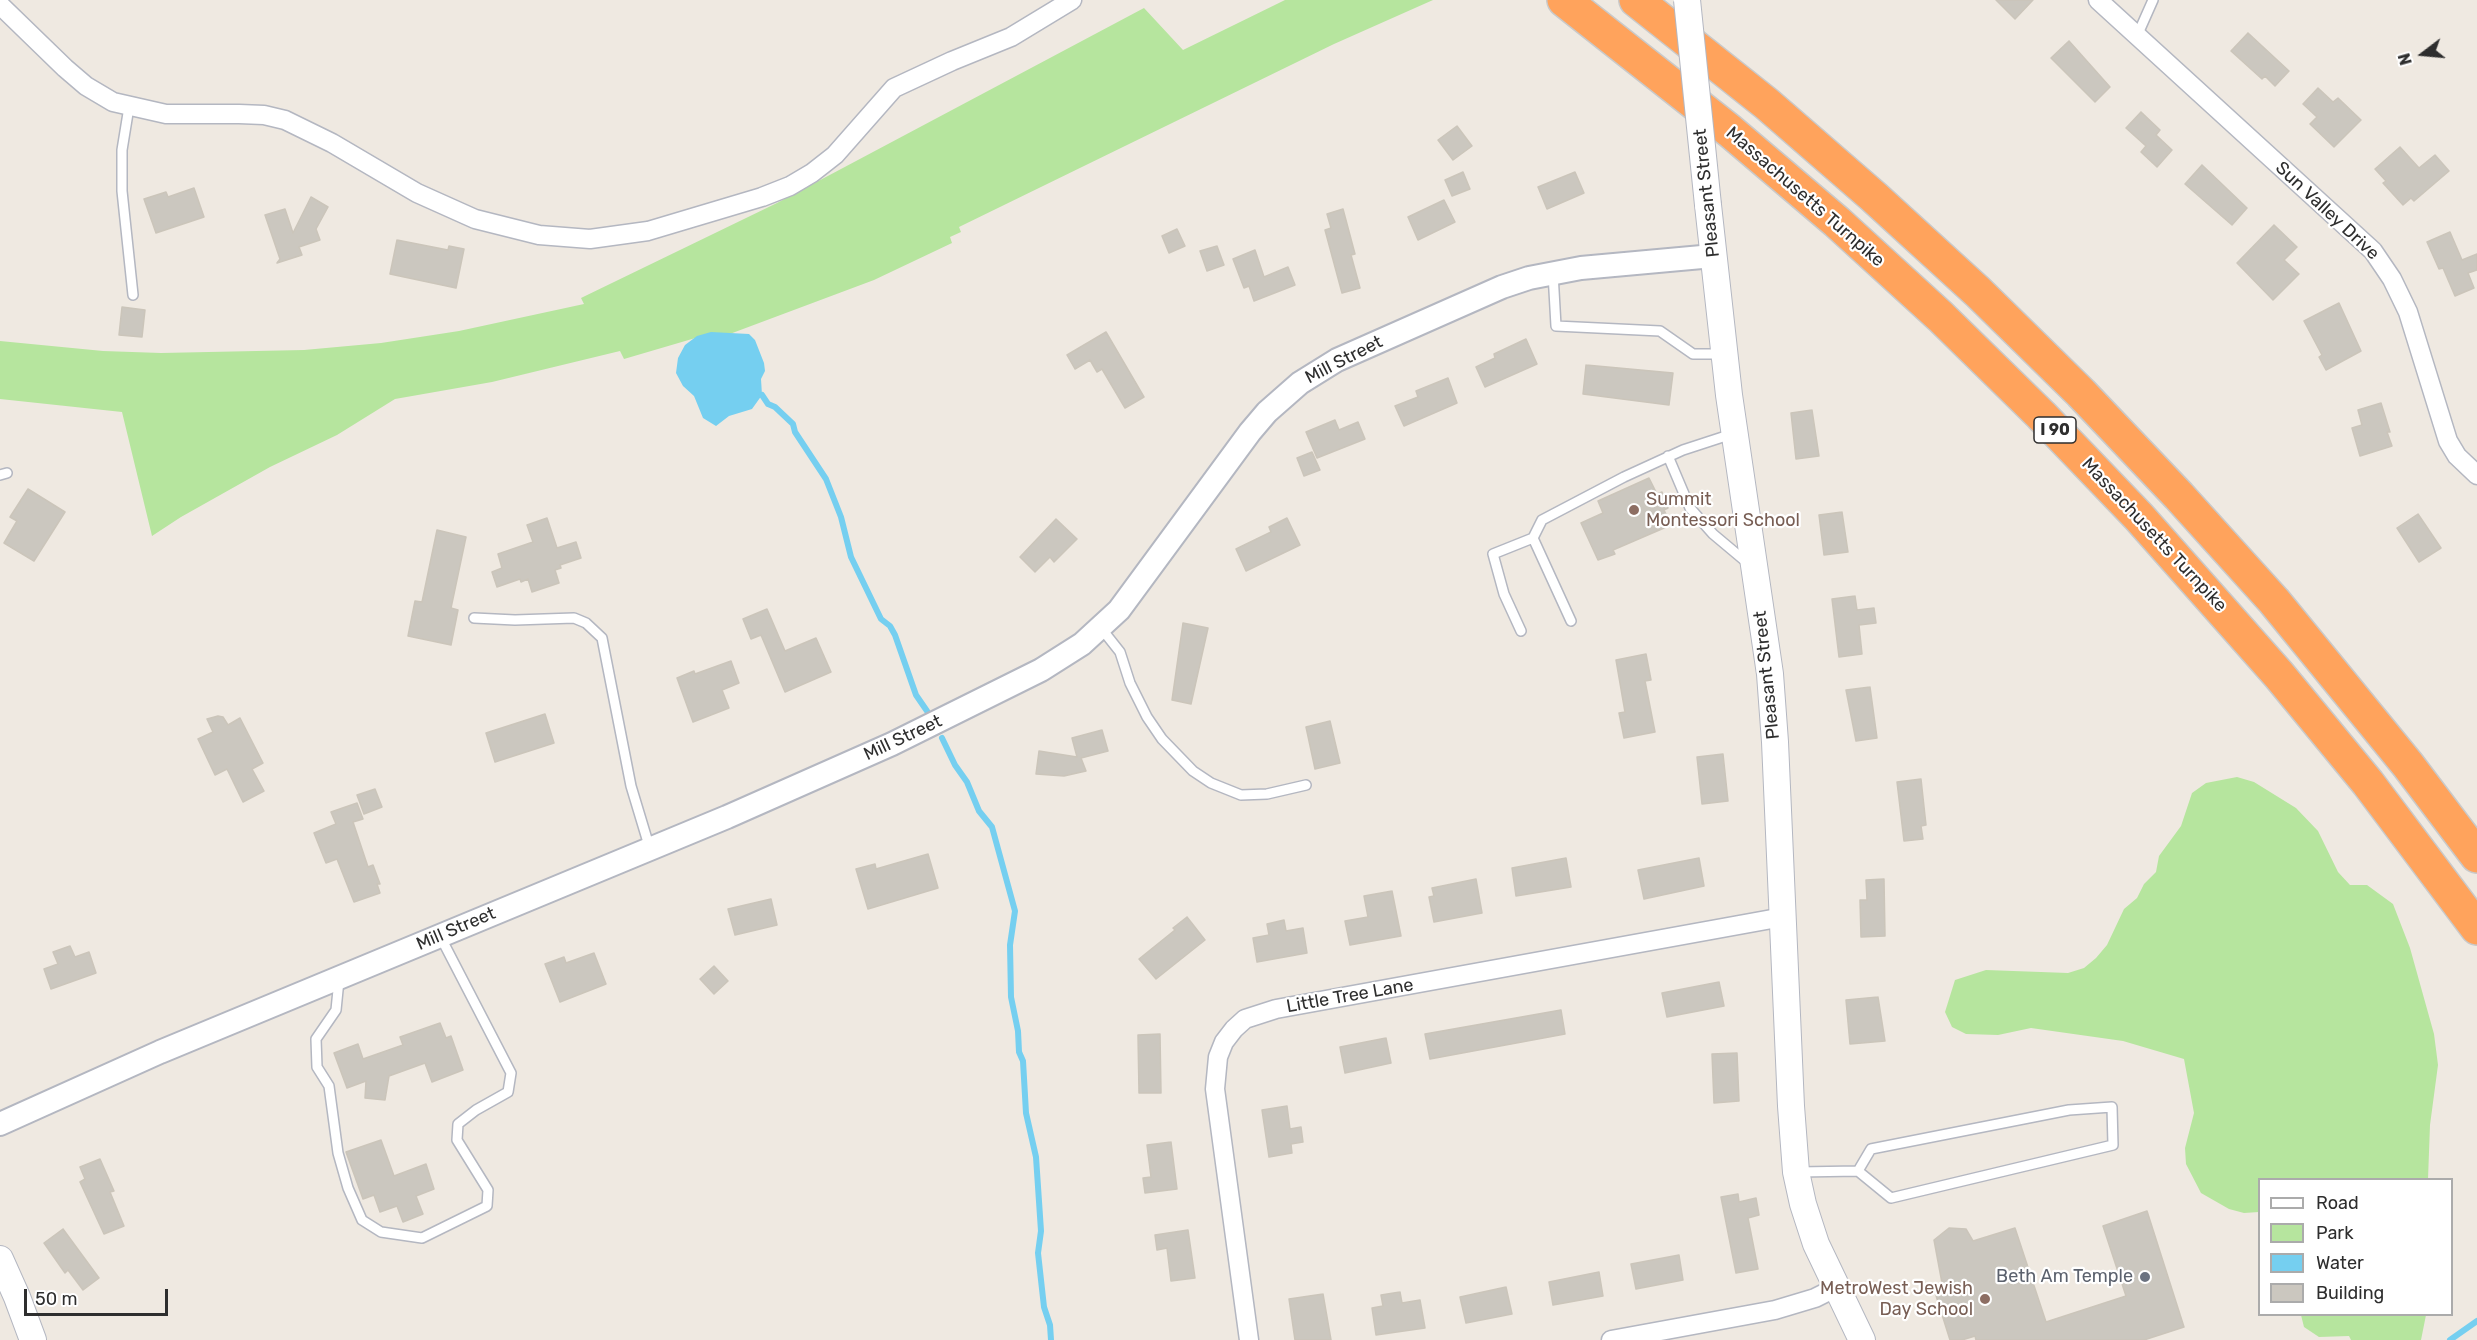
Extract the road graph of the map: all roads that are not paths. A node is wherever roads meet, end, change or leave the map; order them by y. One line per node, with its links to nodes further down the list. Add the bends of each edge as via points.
1 (1072, 0): 9 (street, via 1011,37 894,88 835,155 790,186 648,231 619,236 564,238 475,219 417,193 285,120 239,114 165,114)
2 (1564, 0): 27 (highway, Massachusetts Turnpike / I 90, via 1730,131 1837,222 2042,415 2280,675 2368,783)
3 (1636, 0): 25 (highway, I 90, via 1874,197 2072,384 2274,601)
4 (1687, 0): 10 (main road, Pleasant Street, bridge)
5 (2098, 0): 8 (street, Sun Valley Drive)
6 (2153, 0): 8 (lane)
7 (0, 5): 9 (street, via 86,86)
8 (2137, 36): 16 (street, Sun Valley Drive, via 2378,258 2408,312 2448,441)
9 (129, 107): 12 (lane, via 122,150 122,191)
10 (1713, 255): 11 (street, Mill Street); 13 (main road, Pleasant Street)
11 (1553, 273): 13 (lane, via 1556,326 1660,331 1693,354); 21 (street, Mill Street, via 1502,287 1337,360 1300,383 1250,432 1119,610)
12 (133, 295)
13 (1724, 355): 14 (main road, Pleasant Street)
14 (1734, 433): 15 (lane); 18 (main road, Pleasant Street)
15 (1668, 456): 17 (lane, via 1542,520); 18 (lane, via 1690,508 1713,534)
16 (2477, 475)
17 (1533, 538): 20 (lane); 22 (lane, via 1493,554 1504,594)
18 (1755, 569): 26 (main road, Pleasant Street, via 1773,708)
19 (474, 618): 24 (lane, via 574,618 602,638 631,786)
20 (1571, 621)
21 (1101, 627): 23 (lane, via 1120,652 1147,717 1193,771 1241,795); 24 (street, Mill Street, via 1083,644 1041,670 936,723)
22 (1521, 631)
23 (1306, 785)
24 (650, 849): 28 (street, Mill Street)
25 (2477, 856)
26 (1783, 917): 32 (main road, Pleasant Street); 36 (street, Little Tree Lane, via 1276,1009 1245,1019 1224,1042 1218,1057 1215,1089)
27 (2477, 928)
28 (440, 936): 29 (street, Mill Street); 29 (lane, via 511,1073 508,1092 458,1124 457,1140 488,1190 487,1206 422,1238 381,1232 362,1220 348,1188 338,1153 329,1086 317,1067 316,1039 336,1010)
29 (339, 978): 30 (street, Mill Street, via 166,1049)
30 (0, 1124)
31 (1858, 1171): 31 (lane, via 1891,1198 2113,1144 2112,1107 2069,1110 1871,1149); 32 (lane)
32 (1796, 1172): 34 (main road, Pleasant Street, via 1811,1229)
33 (0, 1259): 35 (main road)
34 (1835, 1287): 37 (street, via 1815,1298 1775,1310); 38 (main road, Pleasant Street)
35 (33, 1340)
36 (1249, 1340)
37 (1611, 1340)
38 (1862, 1340)

